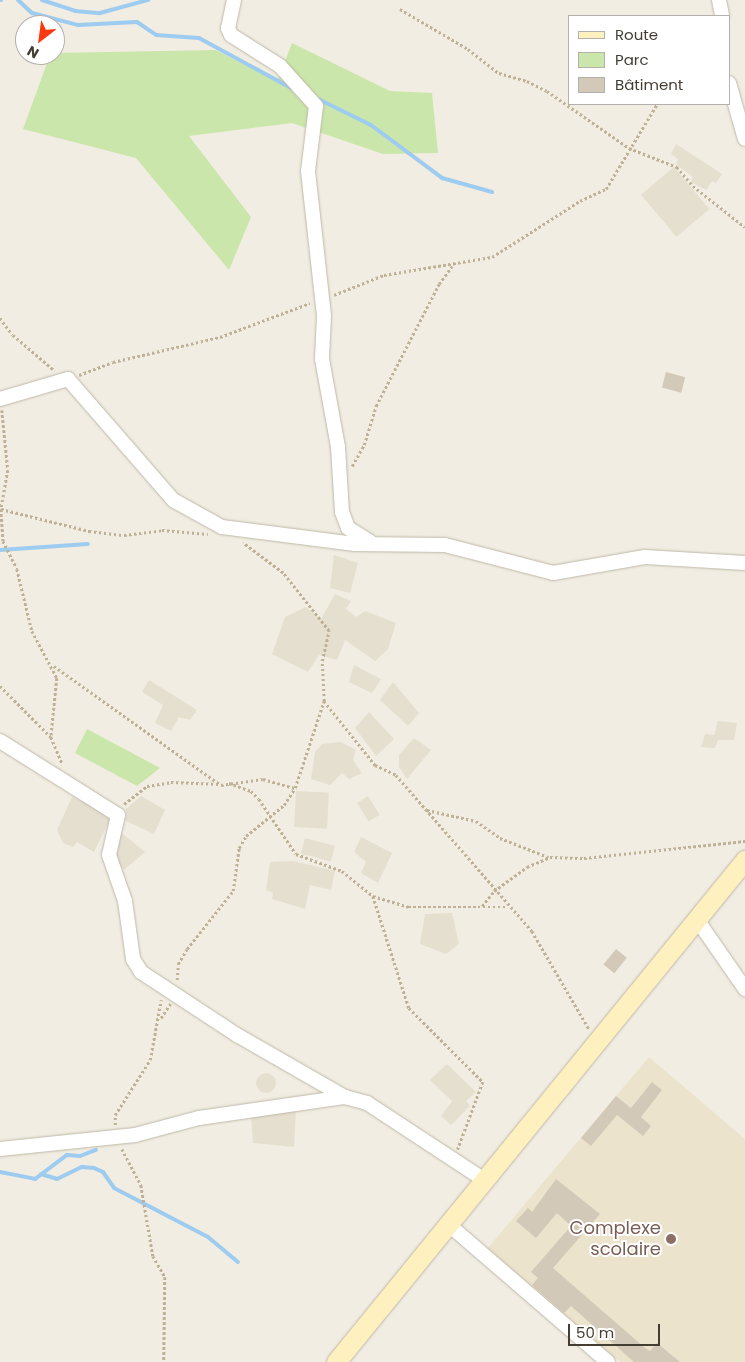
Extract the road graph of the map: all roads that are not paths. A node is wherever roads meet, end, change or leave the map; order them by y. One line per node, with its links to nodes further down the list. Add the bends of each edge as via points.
1 (234, 0): 7 (street, via 228,28 231,35 280,66 316,106 317,122 308,171 321,299 322,359 338,447 342,512 348,528 359,538)
2 (719, 0): 3 (street)
3 (722, 15)
4 (730, 86): 5 (street)
5 (745, 139)
6 (0, 399): 7 (street, via 68,380 173,500 219,531)
7 (376, 544): 8 (street, via 445,545 553,573 645,557 676,562)
8 (745, 563)
9 (0, 740): 13 (street, via 118,815 110,855 125,901 133,959 141,972 237,1035)
10 (745, 860): 11 (street)
11 (698, 921): 12 (street); 15 (street)
12 (745, 990)
13 (346, 1097): 14 (street, via 198,1118 118,1136); 15 (street, via 367,1103)
14 (0, 1148)
15 (484, 1180): 16 (street)
16 (448, 1224): 17 (street); 18 (street)
17 (336, 1362)
18 (608, 1362)

